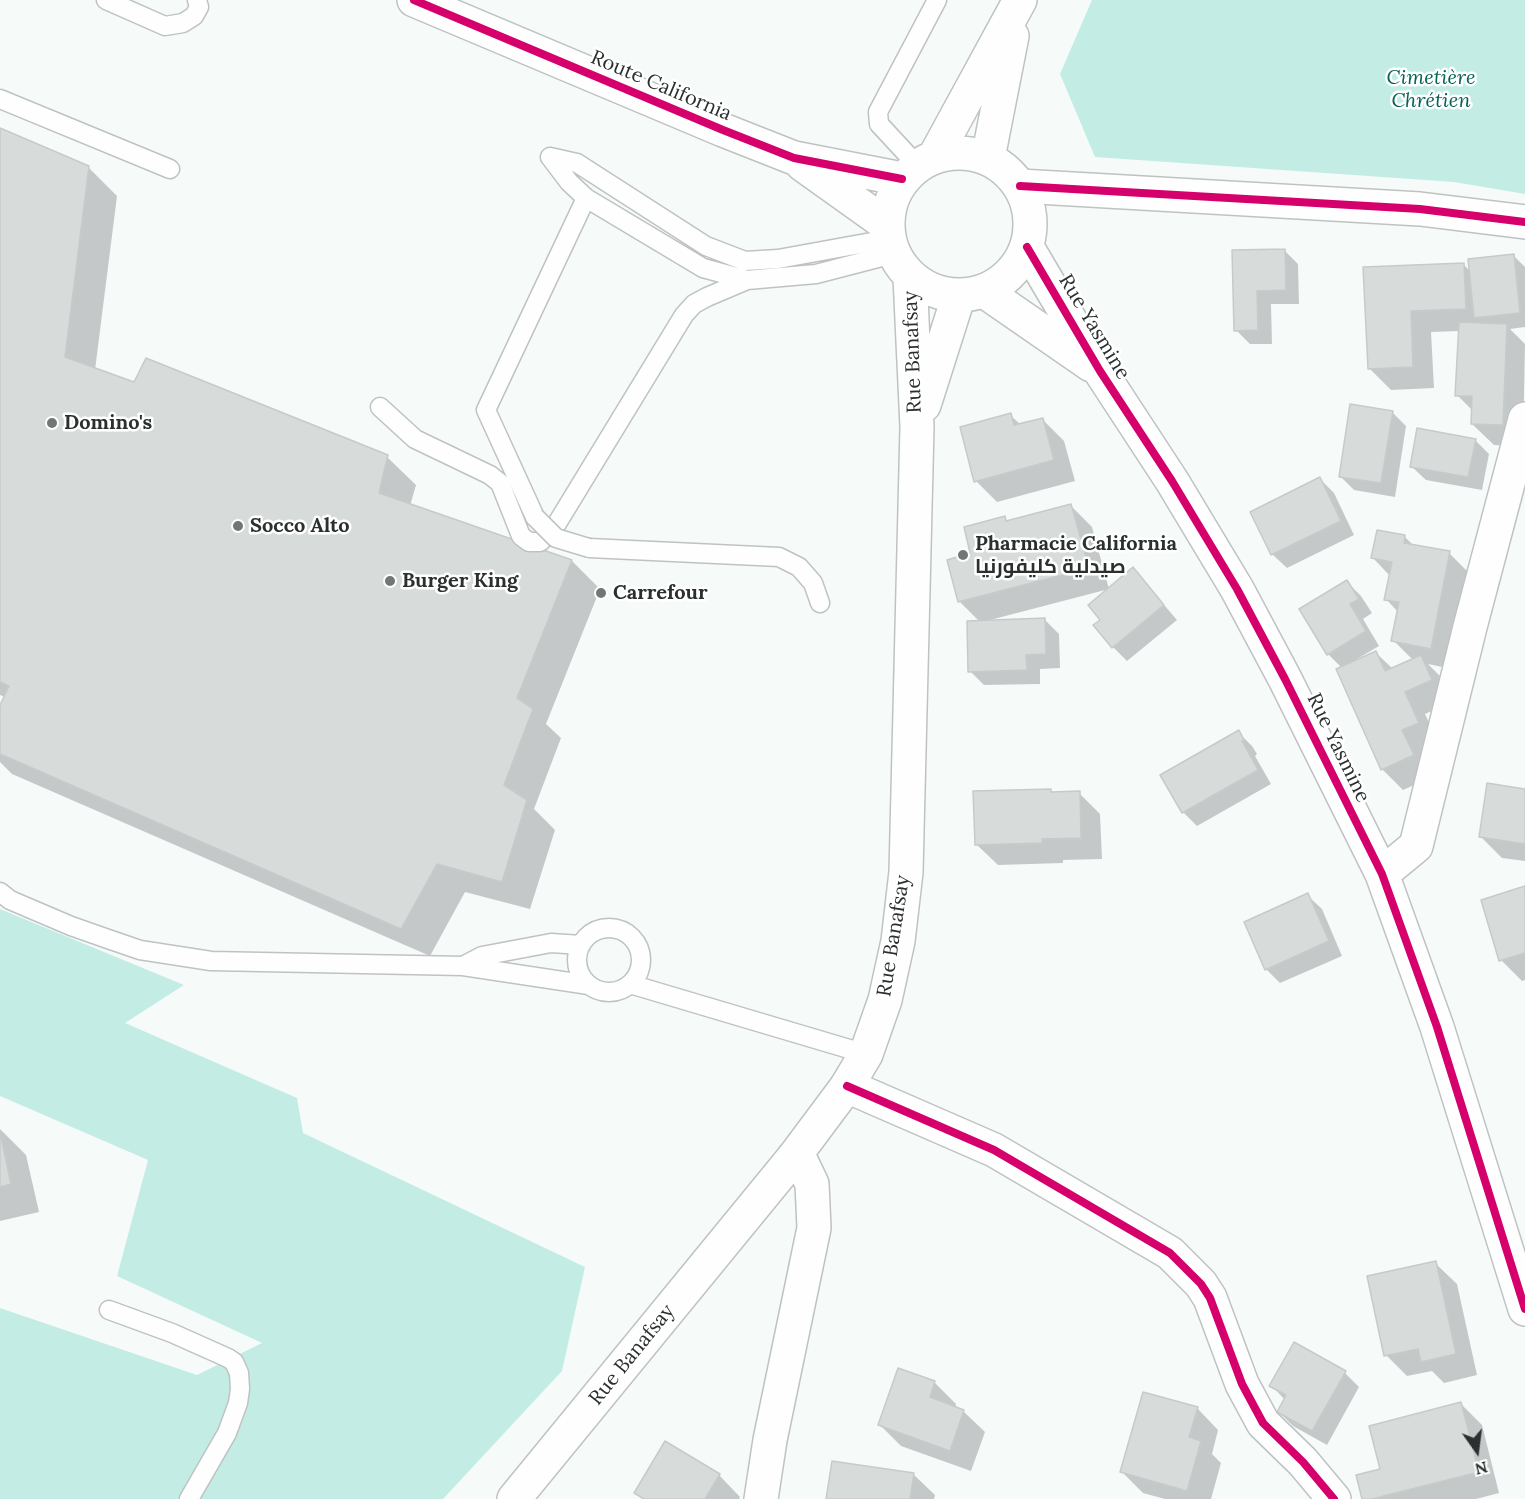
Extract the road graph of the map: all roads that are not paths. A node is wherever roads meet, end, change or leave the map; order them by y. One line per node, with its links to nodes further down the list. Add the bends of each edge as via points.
1 (106, 0): 2 (lane, via 165,26 183,23 194,16 199,7)
2 (197, 0)
3 (414, 0): 7 (street, Route California)
4 (937, 0): 9 (lane, via 878,112 879,124)
5 (1019, 2): 8 (street); 9 (street)
6 (0, 99): 10 (lane)
7 (794, 158): 9 (street, Route California); 15 (street, Route California)
8 (988, 158): 9 (street, via 962,152); 11 (street, via 1007,170)
9 (918, 166): 15 (street, via 890,201)
10 (170, 169)
11 (1020, 186): 13 (street, via 1420,209); 14 (street, via 1028,205)
12 (586, 198): 15 (lane, via 550,157 577,163 706,246 746,261); 16 (lane, via 703,268); 22 (lane, bridge, via 486,410 536,517 556,538 589,548 779,557 799,567 813,583)
13 (1525, 222)
14 (1027, 247): 17 (street, via 1003,280); 18 (street, Rue Yasmine)
15 (894, 249): 16 (lane, via 816,274); 17 (street, via 933,291); 21 (street, Rue Banafsay)
16 (747, 280): 19 (lane, via 694,304 684,315 553,530 540,542 529,542 521,536 500,483 415,439)
17 (972, 293): 18 (street, Rue Yasmine); 21 (street, Rue Banafsay)
18 (1100, 371): 23 (street, Rue Yasmine, via 1173,481 1237,589)
19 (380, 407)
20 (1525, 419): 23 (street, via 1416,846)
21 (917, 427): 29 (street, Rue Banafsay, via 906,872 898,941 885,1000)
22 (820, 603)
23 (1382, 874): 32 (street, Rue Yasmine, via 1437,1027)
24 (0, 892): 26 (lane, via 71,926 140,950 211,961)
25 (581, 945): 26 (lane, via 551,943 482,956); 27 (lane, via 597,930 608,928 629,935 637,943 641,965); 28 (lane, via 577,966)
26 (463, 966): 28 (lane)
27 (630, 984): 28 (lane, via 610,992); 29 (lane)
28 (589, 985)
29 (866, 1054): 30 (street, Rue Banafsay)
30 (847, 1086): 31 (street, Rue Banafsay); 37 (street, via 994,1150 1170,1253 1210,1298 1242,1384 1263,1423)
31 (794, 1157): 35 (street, Rue Banafsay); 36 (street, via 802,1163 812,1184 814,1228)
32 (1525, 1309)
33 (109, 1310): 34 (lane, via 228,1358 239,1373 238,1402 226,1433)
34 (189, 1499)
35 (514, 1499)
36 (761, 1499)
37 (1334, 1499)

